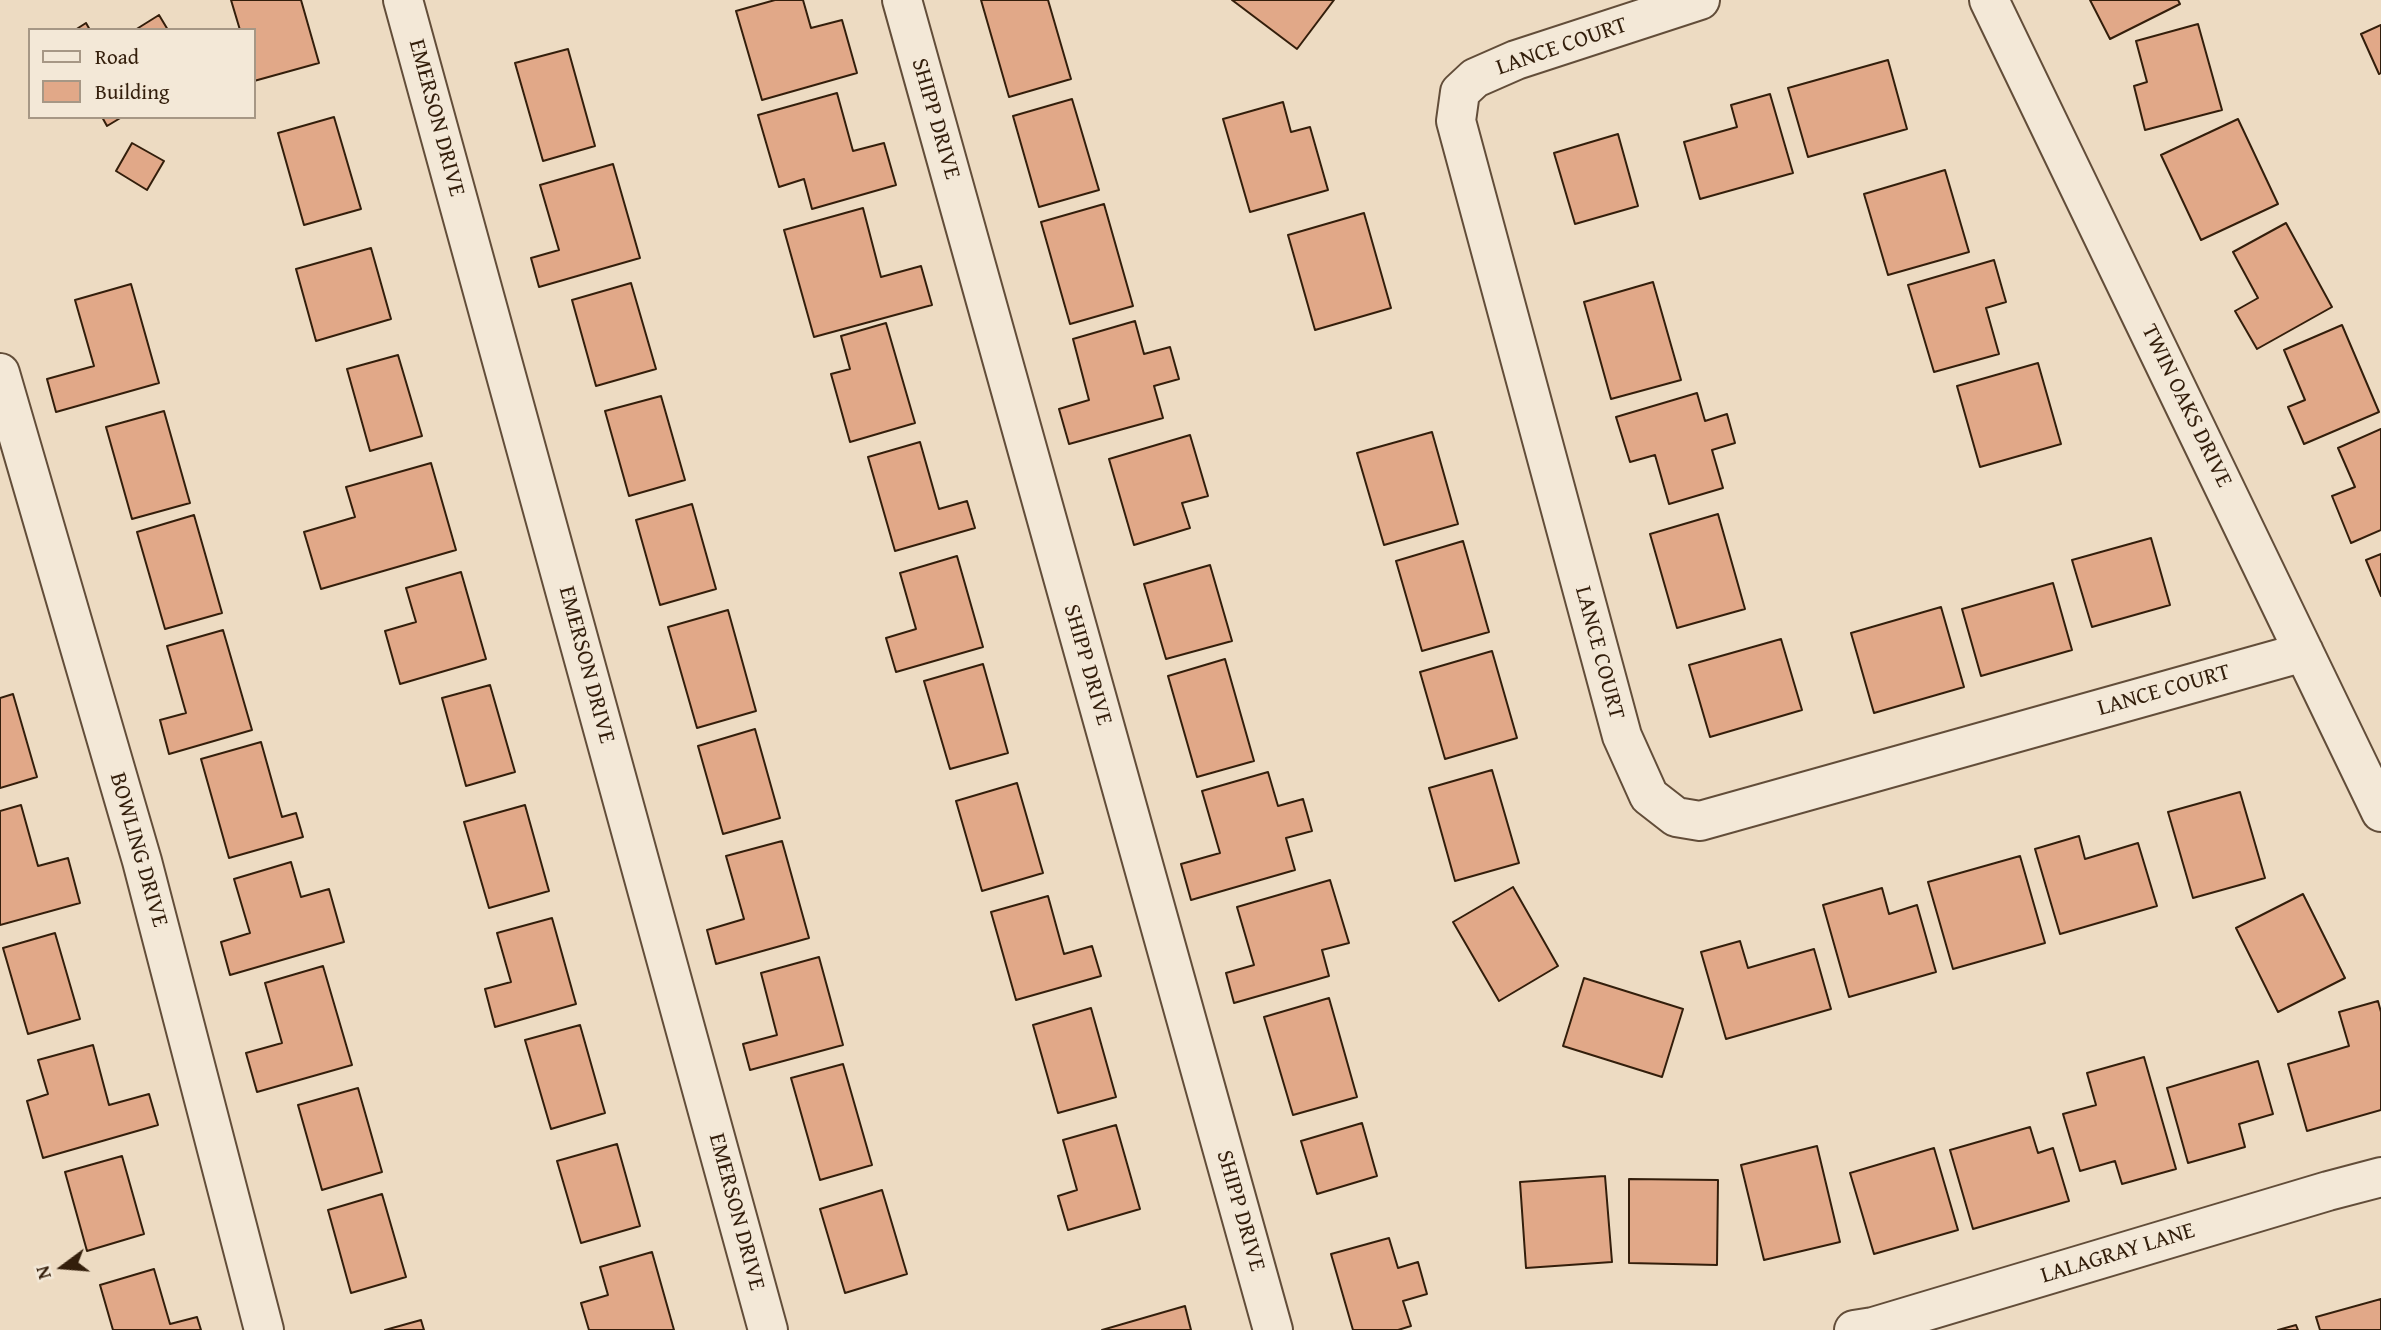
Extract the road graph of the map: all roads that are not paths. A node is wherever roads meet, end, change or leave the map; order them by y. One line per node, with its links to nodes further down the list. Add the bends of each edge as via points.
1 (404, 0): 10 (street, EMERSON DRIVE)
2 (902, 0): 11 (street, SHIPP DRIVE)
3 (1700, 0): 6 (street, LANCE COURT, via 1516,60 1475,78 1460,92 1456,121 1622,736 1649,796 1676,817 1700,821)
4 (1989, 0): 6 (street, TWIN OAKS DRIVE)
5 (0, 373): 9 (street, BOWLING DRIVE, via 142,861)
6 (2304, 652): 7 (street, TWIN OAKS DRIVE)
7 (2381, 812)
8 (2381, 1177): 12 (street, LALAGRAY LANE)
9 (264, 1330)
10 (768, 1330)
11 (1273, 1330)
12 (1854, 1330)

